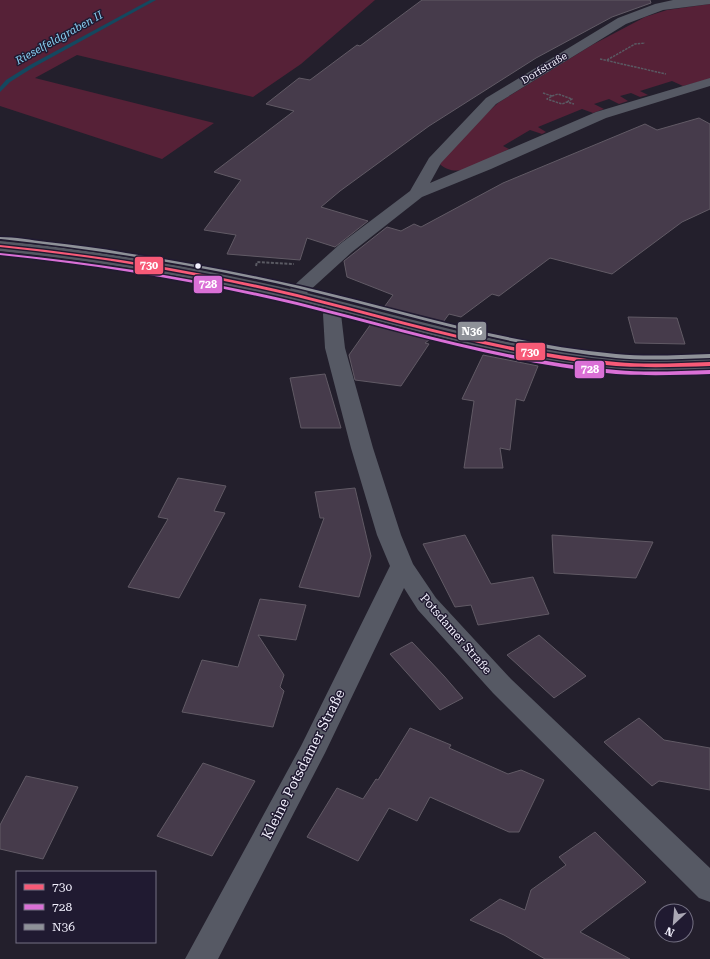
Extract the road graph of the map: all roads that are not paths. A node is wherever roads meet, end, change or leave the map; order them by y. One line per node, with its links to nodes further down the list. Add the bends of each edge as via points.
1 (710, 0): 3 (street, Dorfstraße, via 659,7 622,21 492,101 434,161)
2 (709, 83): 3 (street, Dorfstraße, via 601,115)
3 (416, 194): 5 (street, Dorfstraße, via 346,248)
4 (0, 246): 5 (street, via 138,264)
5 (294, 295): 6 (street)
6 (338, 306): 7 (street, via 485,341 574,358 656,367); 8 (street, Potsdamer Straße, via 332,314 335,348 362,448 389,535)
7 (710, 364)
8 (402, 566): 9 (street, Potsdamer Straße, via 427,604 502,686); 10 (street, Kleine Potsdamer Straße, via 310,752)
9 (710, 888)
10 (201, 959)

